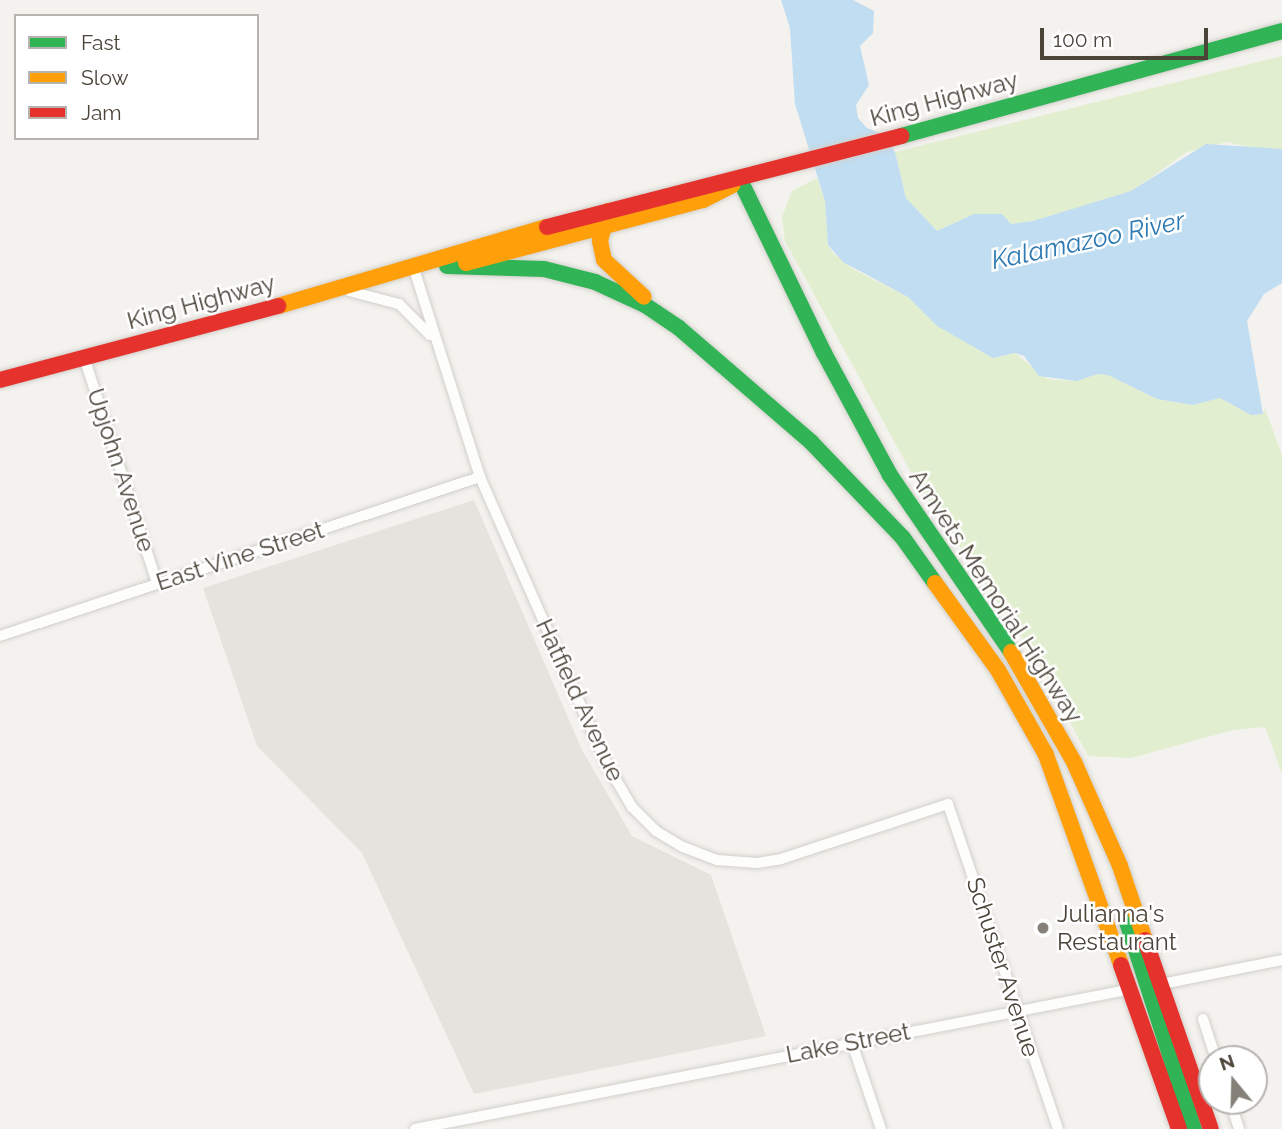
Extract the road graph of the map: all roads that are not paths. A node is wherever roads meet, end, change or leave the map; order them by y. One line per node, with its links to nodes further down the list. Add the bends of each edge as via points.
1 (1282, 31): 2 (main road, King Highway)
2 (740, 180): 3 (main road, King Highway); 4 (main road, King Highway, via 703,200); 17 (main road, Amvets Memorial Highway, via 824,353 890,475 1050,716 1120,866)
3 (608, 211): 4 (main road); 6 (main road, King Highway, via 485,244)
4 (602, 228): 5 (main road, King Highway); 8 (main road, via 601,251 610,268)
5 (447, 266): 6 (main road, King Highway); 8 (main road, Amvets Memorial Highway, via 519,266 570,275 624,294)
6 (414, 269): 7 (main road, King Highway); 9 (street, Hatfield Avenue)
7 (338, 289): 9 (street, via 399,304); 10 (main road, King Highway)
8 (680, 328): 17 (main road, Amvets Memorial Highway, via 811,442 903,538 999,670 1059,784)
9 (435, 341): 12 (street, Hatfield Avenue)
10 (84, 357): 11 (main road, King Highway); 13 (street, Upjohn Avenue)
11 (0, 380)
12 (480, 477): 13 (street, East Vine Street); 15 (street, Hatfield Avenue, via 612,777 656,831 698,854 757,863)
13 (157, 583): 14 (street, East Vine Street)
14 (0, 636)
15 (948, 804): 18 (street, Schuster Avenue)
16 (1282, 960): 17 (street, Lake Street)
17 (1147, 987): 18 (street, Lake Street); 26 (main road, Amvets Memorial Highway); 27 (main road); 28 (main road, Amvets Memorial Highway)
18 (1018, 1009): 20 (street, Lake Street); 25 (street, Schuster Avenue)
19 (1203, 1019): 21 (street)
20 (852, 1043): 22 (street, Lake Street); 24 (street)
21 (1211, 1045)
22 (456, 1125): 23 (street, Lake Street)
23 (415, 1129)
24 (881, 1129)
25 (1058, 1129)
26 (1179, 1129)
27 (1194, 1129)
28 (1211, 1129)

